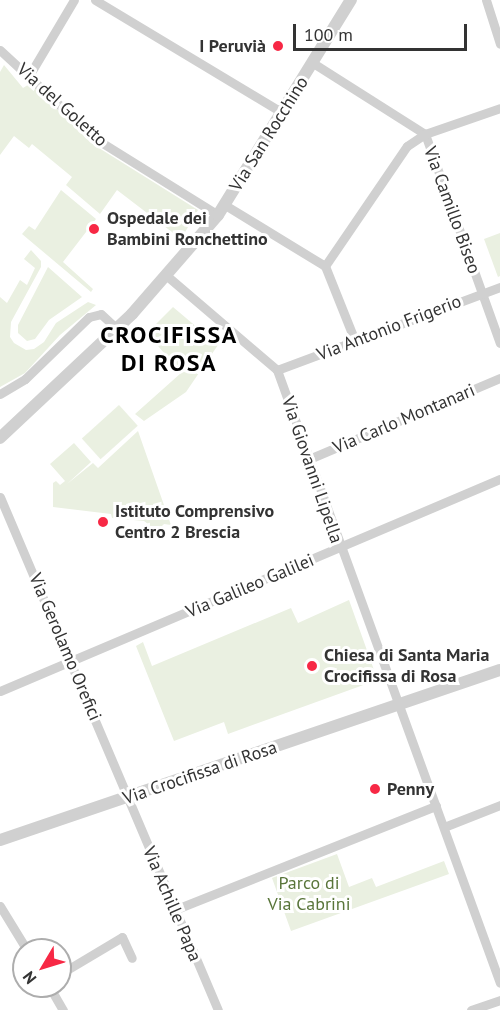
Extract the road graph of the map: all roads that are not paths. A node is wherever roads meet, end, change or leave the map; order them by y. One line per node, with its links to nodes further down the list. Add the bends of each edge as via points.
1 (74, 0): 8 (street)
2 (95, 0): 10 (street)
3 (351, 0): 7 (street, Via San Rocchino)
4 (486, 0): 5 (street)
5 (500, 44)
6 (0, 50): 8 (street, Via del Goletto)
7 (313, 63): 10 (street, Via San Rocchino); 11 (street, Via Camillo Biseo)
8 (30, 74): 12 (street, Via del Goletto, via 96,139)
9 (500, 108): 11 (street)
10 (283, 113): 12 (street, Via San Rocchino)
11 (425, 134): 13 (street, via 407,146); 16 (street, Via Camillo Biseo)
12 (221, 210): 13 (street, Via del Goletto); 14 (street, Via San Rocchino)
13 (326, 266): 18 (street)
14 (167, 276): 17 (street, Via San Rocchino); 20 (street, Via Giovanni Lipella)
15 (500, 286): 16 (street, Via Antonio Frigerio)
16 (482, 293): 18 (street, Via Antonio Frigerio); 19 (street, Via Camillo Biseo)
17 (117, 329): 22 (street, via 101,314 89,317 25,380); 23 (street, Via San Rocchino)
18 (355, 341): 20 (street, Via Antonio Frigerio)
19 (500, 343)
20 (277, 370): 24 (street, Via Giovanni Lipella)
21 (500, 378): 24 (street, Via Carlo Montanari)
22 (0, 394)
23 (0, 438)
24 (309, 459): 27 (street, Via Giovanni Lipella)
25 (500, 479): 27 (street, Via Galileo Galilei)
26 (0, 497): 28 (street, Via Gerolamo Orefici)
27 (340, 548): 28 (street, Via Galileo Galilei); 31 (street, Via Giovanni Lipella)
28 (72, 659): 30 (street, Via Galileo Galilei); 32 (street, Via Gerolamo Orefici)
29 (500, 670): 31 (street, Via Crocifissa di Rosa)
30 (0, 691)
31 (399, 705): 32 (street, Via Crocifissa di Rosa); 34 (street, Via Giovanni Lipella)
32 (128, 797): 36 (street, Via Crocifissa di Rosa); 38 (street, Via Achille Papa)
33 (500, 805): 35 (street)
34 (436, 806): 35 (street, Via Giovanni Lipella); 38 (street)
35 (444, 827): 42 (street, Via Giovanni Lipella)
36 (0, 840)
37 (0, 906): 39 (street)
38 (174, 910): 44 (street, Via Achille Papa)
39 (20, 938)
40 (132, 958): 41 (street, via 122,938)
41 (72, 967)
42 (500, 983)
43 (500, 1000): 45 (street)
44 (218, 1010)
45 (471, 1010)

